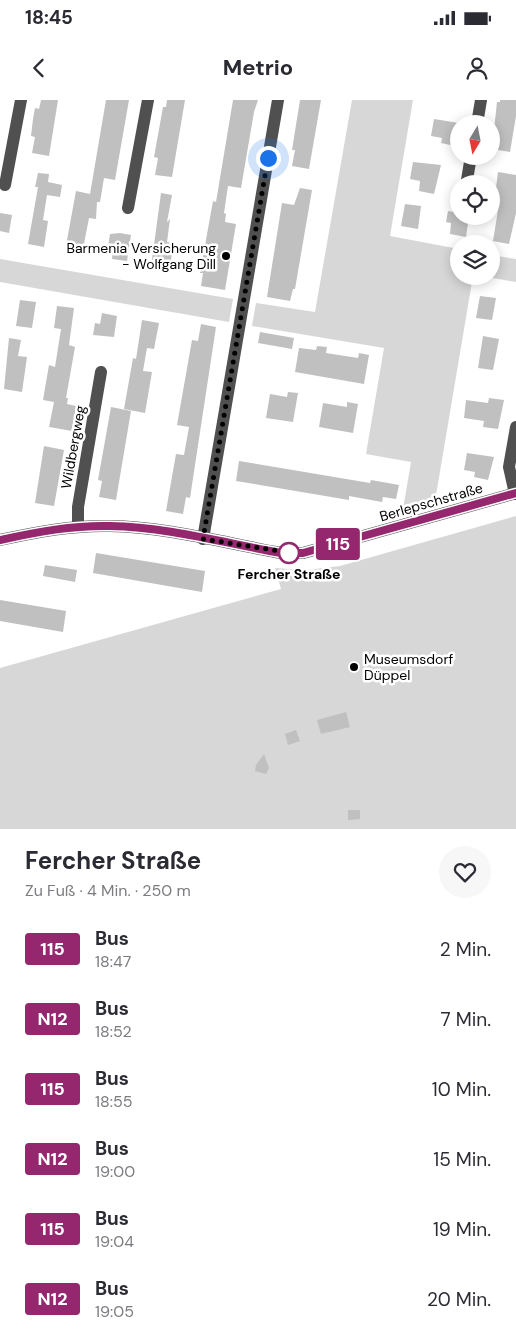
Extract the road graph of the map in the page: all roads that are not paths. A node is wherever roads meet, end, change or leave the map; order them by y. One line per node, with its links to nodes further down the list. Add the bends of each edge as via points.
1 (21, 100): 6 (street)
2 (148, 100): 7 (street)
3 (278, 100): 12 (street)
4 (481, 100): 5 (street)
5 (478, 115)
6 (6, 185)
7 (128, 208)
8 (101, 372): 11 (street, Wildbergweg, via 78,507)
9 (516, 427): 10 (street, via 509,467)
10 (515, 494): 12 (street, Berlepschstraße, via 303,553 281,553)
11 (78, 527): 12 (street, Berlepschstraße, via 143,528); 13 (street, Berlepschstraße)
12 (203, 539)
13 (0, 540)

